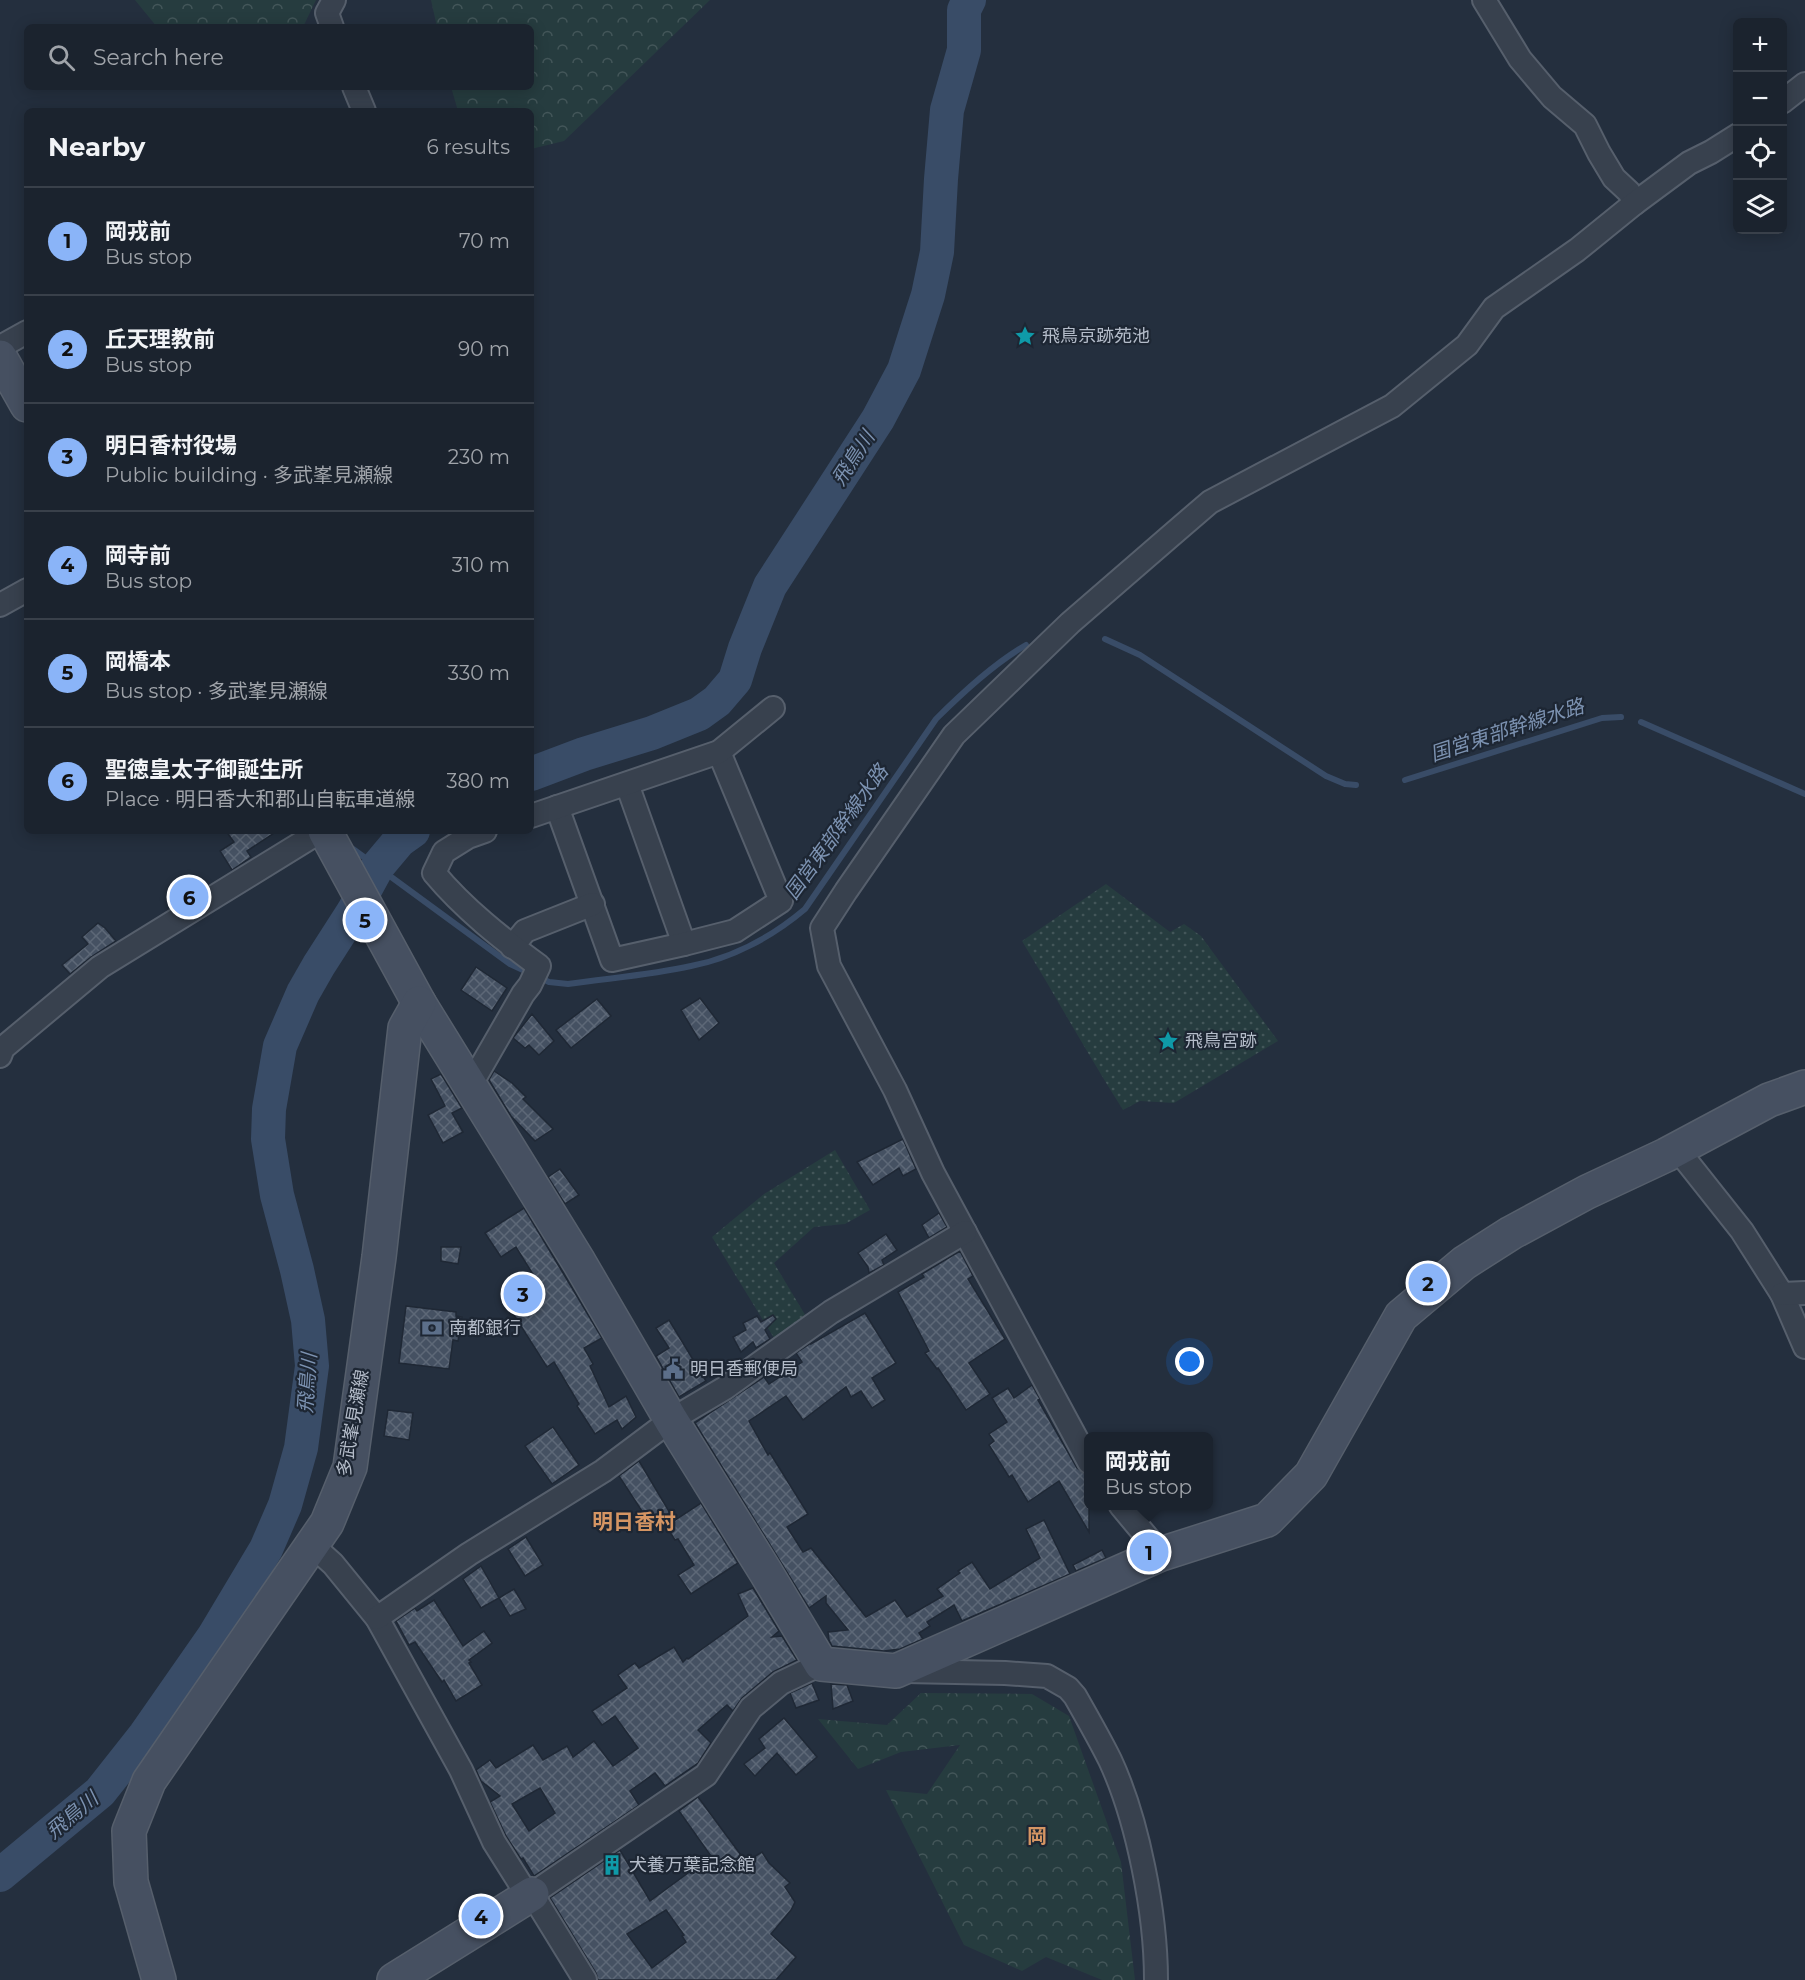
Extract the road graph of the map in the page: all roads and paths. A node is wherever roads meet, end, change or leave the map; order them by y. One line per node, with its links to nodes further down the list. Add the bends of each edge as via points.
1 (334, 0): 3 (street, via 327,14)
2 (1484, 0): 9 (street, via 1520,59 1552,97 1585,124 1614,178)
3 (331, 24)
4 (1805, 84): 6 (street)
5 (355, 90): 7 (street)
6 (1787, 98)
7 (363, 108)
8 (1733, 138): 9 (street, via 1689,163)
9 (1635, 203): 32 (street, via 1577,250 1494,308 1467,345 1392,406 1210,502 1158,546 1070,623 954,735 846,891 822,928 829,966 896,1090)
10 (24, 334): 11 (street)
11 (0, 346)
12 (0, 357): 13 (street)
13 (24, 400)
14 (24, 592): 15 (street)
15 (0, 605)
16 (773, 708): 17 (street)
17 (719, 752): 18 (street); 25 (street, via 781,901 735,931)
18 (627, 784): 19 (street); 25 (street)
19 (557, 807): 20 (street); 24 (street)
20 (534, 815)
21 (318, 834): 28 (street, via 100,967 3,1048)
22 (325, 834): 27 (street)
23 (476, 834): 26 (street, via 444,852 434,873)
24 (592, 904): 25 (street, via 612,960); 26 (street, via 525,931)
25 (684, 944)
26 (512, 947): 29 (street, via 535,976)
27 (419, 1003): 29 (street); 39 (street, 多武峯見瀬線, via 405,1028 350,1467 327,1523)
28 (0, 1056)
29 (470, 1086): 36 (street)
30 (1805, 1087): 31 (street, via 1769,1100)
31 (1677, 1149): 34 (street, via 1742,1231); 40 (street, via 1587,1192 1464,1263 1401,1316 1311,1475 1267,1520)
32 (965, 1232): 36 (street, via 831,1312 725,1388); 37 (street)
33 (1805, 1293): 34 (street)
34 (1782, 1294): 35 (street)
35 (1805, 1347)
36 (671, 1420): 41 (street, via 603,1471 469,1554); 42 (street)
37 (1084, 1453)
38 (1124, 1510): 40 (street)
39 (312, 1545): 41 (street, via 333,1564); 45 (street, 多武峯見瀬線, via 149,1781 129,1831 131,1882)
40 (1161, 1554): 43 (street)
41 (377, 1618): 44 (street, via 461,1770 494,1842)
42 (820, 1665): 43 (street); 44 (street, via 781,1683 751,1708 706,1775)
43 (896, 1671): 48 (street, via 1047,1676 1068,1688 1111,1762 1132,1818 1147,1893)
44 (530, 1895): 46 (street); 47 (street)
45 (159, 1980)
46 (394, 1980)
47 (585, 1980)
48 (1156, 1980)

